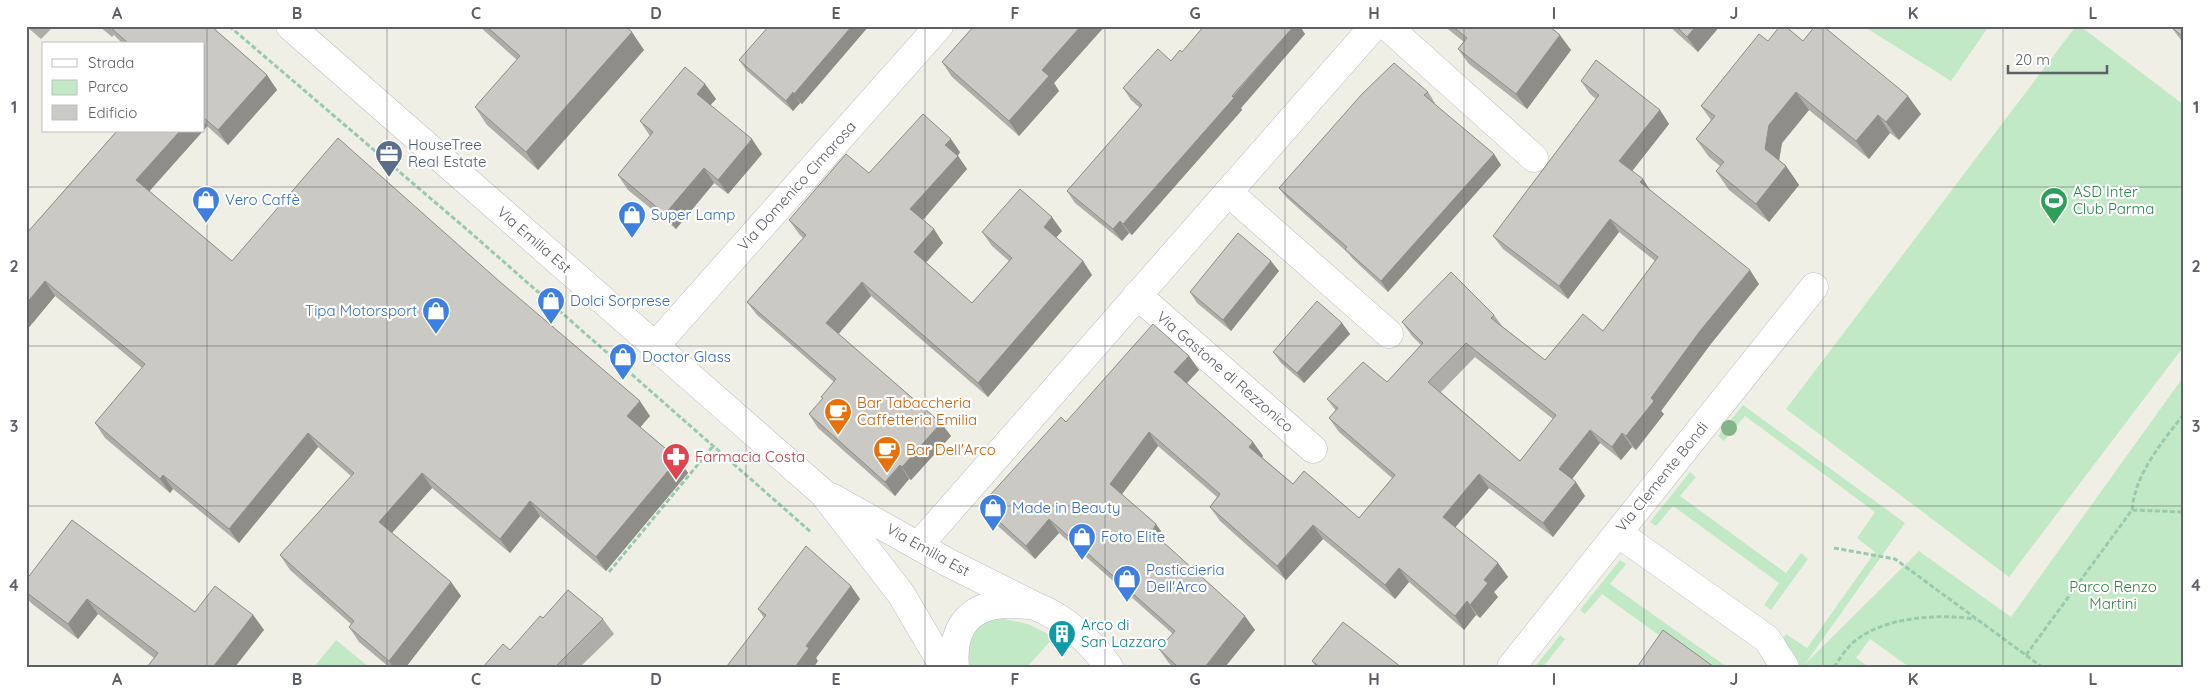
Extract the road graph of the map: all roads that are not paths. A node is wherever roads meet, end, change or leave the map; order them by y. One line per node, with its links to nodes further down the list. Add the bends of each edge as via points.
1 (290, 26): 10 (street, Via Emilia Est)
2 (939, 26): 10 (street, Via Domenico Cimarosa)
3 (1374, 26): 6 (street)
4 (1387, 26): 5 (street)
5 (1534, 158)
6 (1228, 192): 8 (street); 9 (street)
7 (1814, 287): 13 (street, Via Clemente Bondi)
8 (1137, 295): 11 (street, Via Gastone di Rezzonico); 14 (street)
9 (1389, 334)
10 (655, 346): 12 (street, Via Emilia Est)
11 (1313, 449)
12 (823, 493): 14 (street, Via Emilia Est); 16 (street, Via Emilia Est, via 890,578)
13 (1618, 533): 19 (street, Via Clemente Bondi); 20 (street, via 1767,639)
14 (918, 546): 15 (street, Via Emilia Est)
15 (1033, 605): 17 (street, Via Emilia Est, via 996,604 977,611 964,621 956,636); 18 (street, Via Emilia Est, via 1077,632)
16 (944, 667)
17 (955, 667)
18 (1109, 667)
19 (1511, 667)
20 (1785, 667)

